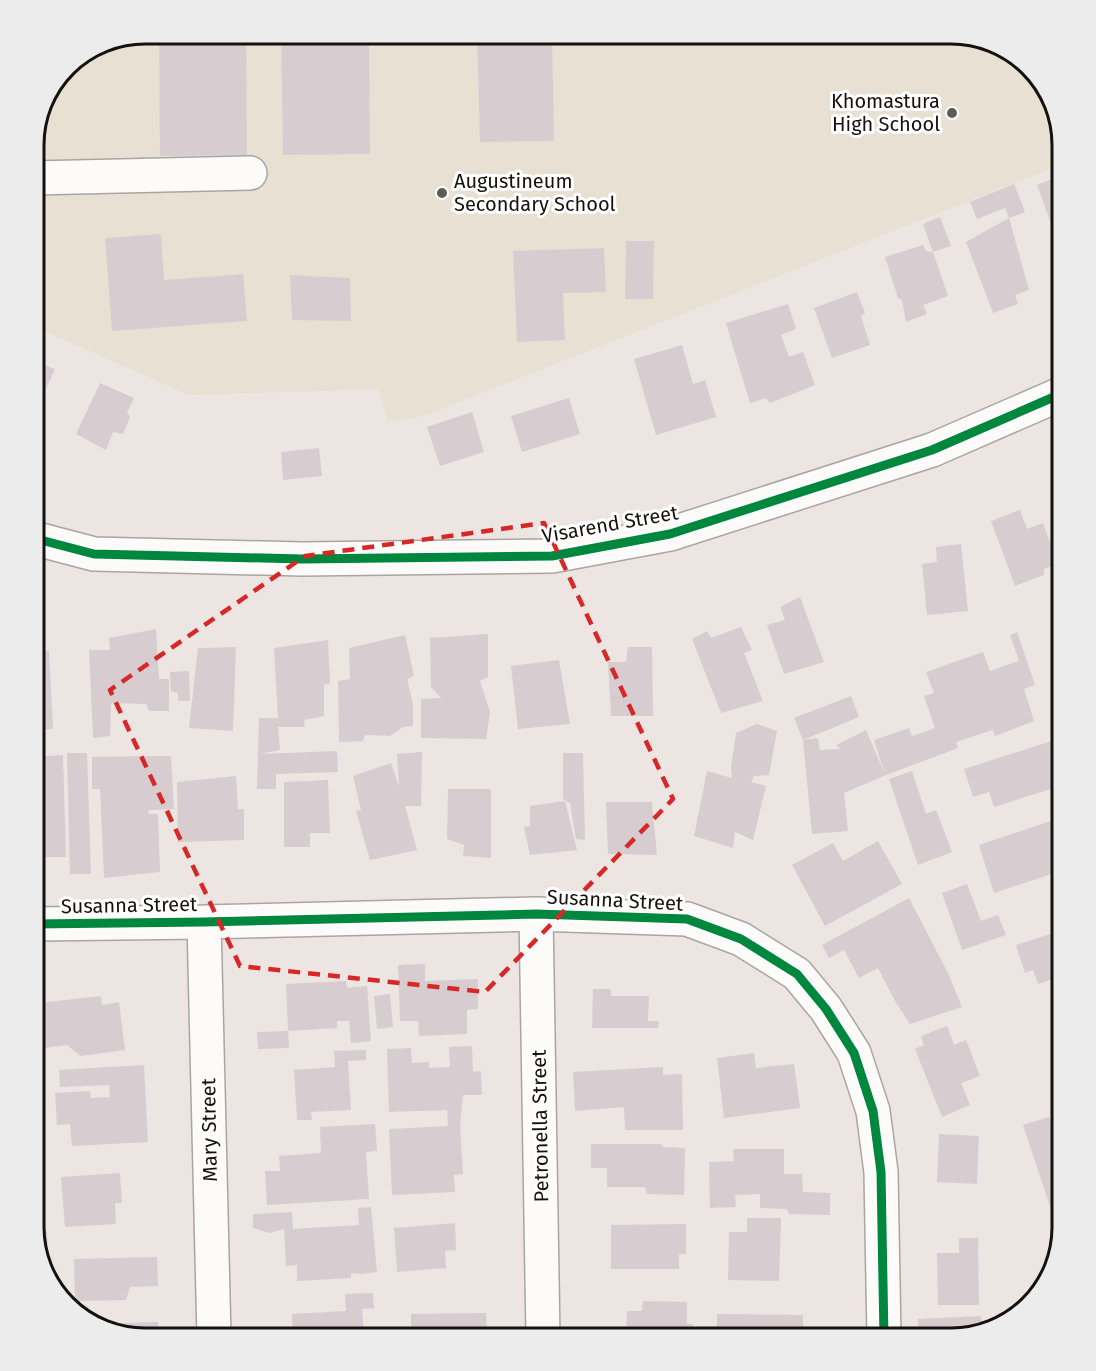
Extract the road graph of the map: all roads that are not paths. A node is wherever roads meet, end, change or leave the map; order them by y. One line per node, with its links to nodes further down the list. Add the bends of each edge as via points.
1 (250, 173): 2 (street)
2 (44, 178)
3 (1052, 398): 4 (street, Visarend Street, via 932,450 670,534 552,556 302,559 94,554)
4 (44, 541)
5 (536, 915): 6 (street, Susanna Street); 9 (street, Petronella Street); 10 (street, Susanna Street, via 687,919 741,939 797,974 826,1009 854,1053 873,1111 881,1172)
6 (204, 922): 7 (street, Susanna Street); 8 (street, Mary Street)
7 (44, 924)
8 (214, 1328)
9 (543, 1328)
10 (884, 1328)

